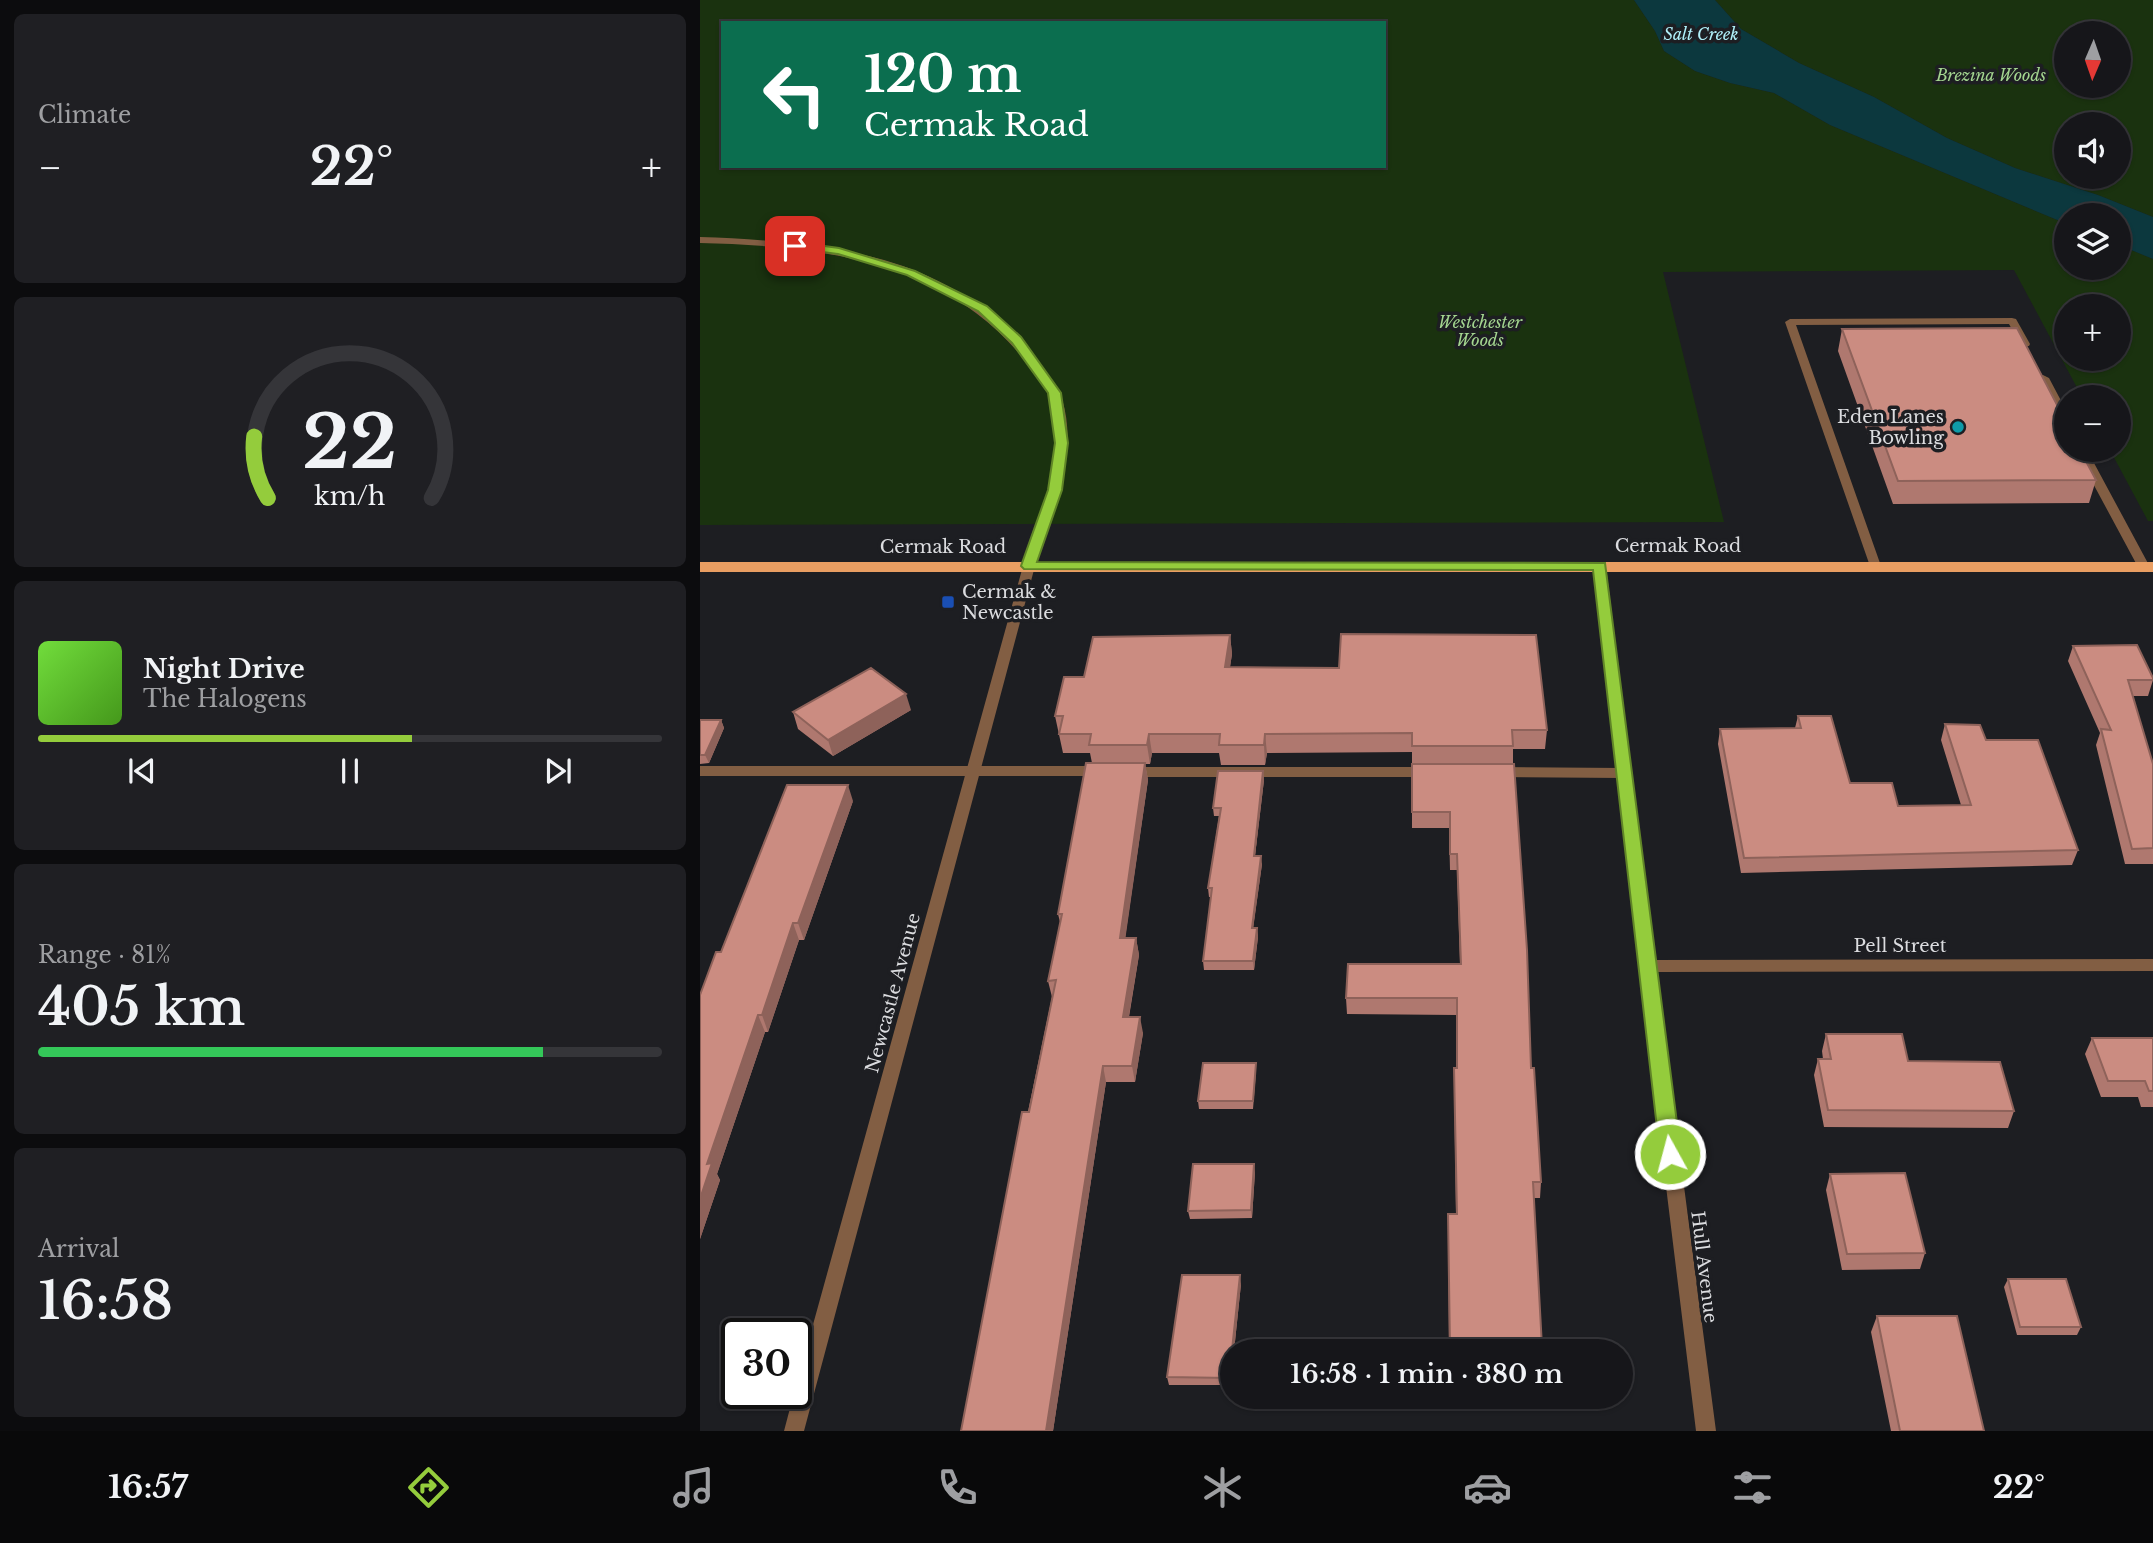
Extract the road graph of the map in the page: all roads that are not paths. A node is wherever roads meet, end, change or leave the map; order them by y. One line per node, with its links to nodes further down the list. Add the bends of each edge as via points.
1 (700, 240): 6 (street, Newcastle Avenue, via 751,240 839,251 911,273 982,309 1017,340 1055,393 1061,443 1055,490)
2 (2030, 355): 8 (street, via 2012,321 1790,322)
3 (2036, 366): 4 (street)
4 (2054, 399)
5 (2088, 462): 10 (street)
6 (1029, 566): 7 (main road, Cermak Road); 9 (main road, Cermak Road); 12 (street, Newcastle Avenue)
7 (1600, 566): 8 (main road, Cermak Road); 15 (street, Hull Avenue)
8 (1875, 566): 10 (main road, Cermak Road)
9 (700, 567)
10 (2149, 567)
11 (700, 771): 12 (street)
12 (973, 771): 13 (street); 18 (street, Newcastle Avenue)
13 (1445, 772)
14 (1486, 772): 15 (street)
15 (1623, 773): 17 (street, Hull Avenue)
16 (2153, 965): 17 (street, Pell Street)
17 (1647, 966): 19 (street, Hull Avenue)
18 (794, 1431)
19 (1706, 1431)

